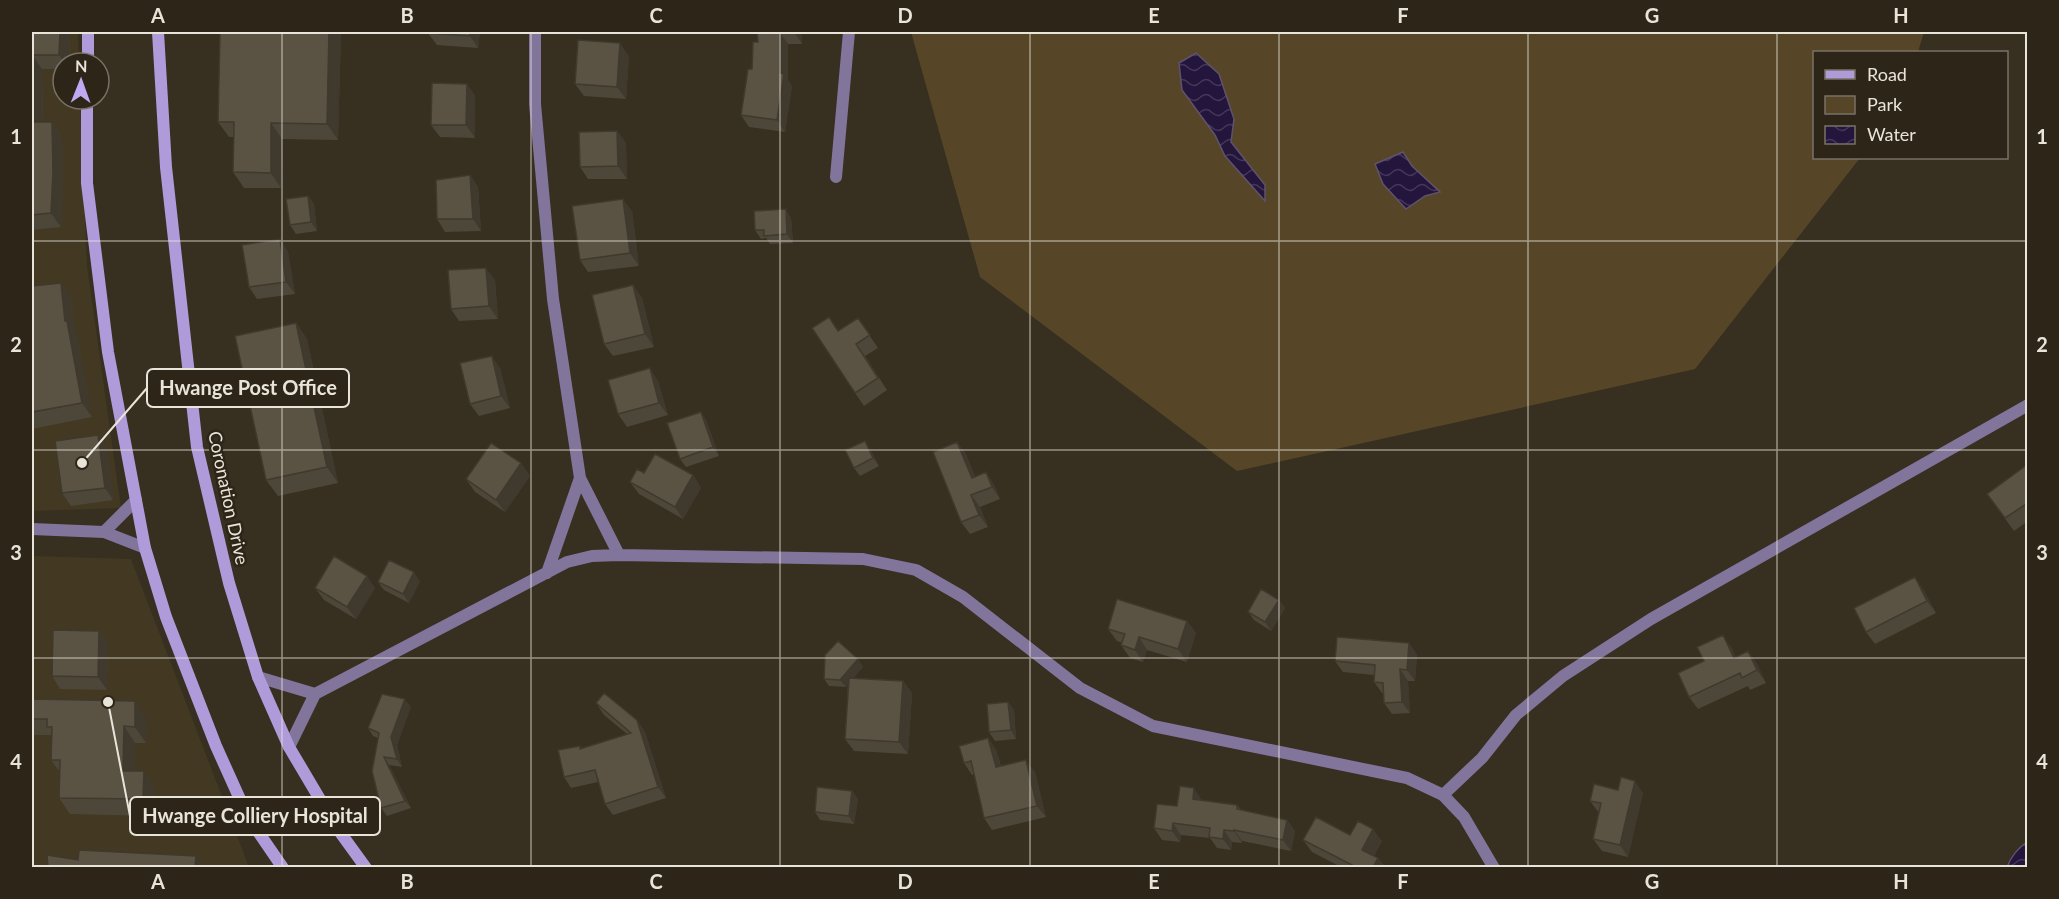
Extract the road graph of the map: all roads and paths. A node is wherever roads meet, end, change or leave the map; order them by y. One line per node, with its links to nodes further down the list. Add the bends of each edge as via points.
1 (88, 32): 5 (street)
2 (158, 32): 16 (street, Coronation Drive, via 166,167 196,447 229,583)
3 (535, 32): 9 (street, via 535,104 553,299)
4 (849, 32): 7 (street)
5 (88, 51)
6 (87, 111): 10 (street, via 88,194 108,351)
7 (836, 177)
8 (2028, 405): 19 (street, via 1650,619 1563,676 1516,715 1482,758)
9 (580, 478): 14 (street); 15 (street)
10 (136, 500): 12 (street); 13 (street)
11 (32, 530): 12 (street)
12 (104, 532): 13 (street)
13 (145, 548): 20 (street, via 166,617 216,746 248,817)
14 (619, 555): 15 (street, via 567,562); 19 (street, via 863,559 916,570 963,597 1080,688 1153,726 1407,778)
15 (547, 573): 17 (street)
16 (258, 677): 17 (street); 18 (street, Coronation Drive)
17 (315, 694): 18 (street)
18 (289, 747): 21 (street, Coronation Drive, via 337,828)
19 (1443, 795): 22 (street, via 1464,817)
20 (283, 867)
21 (366, 867)
22 (1494, 867)

